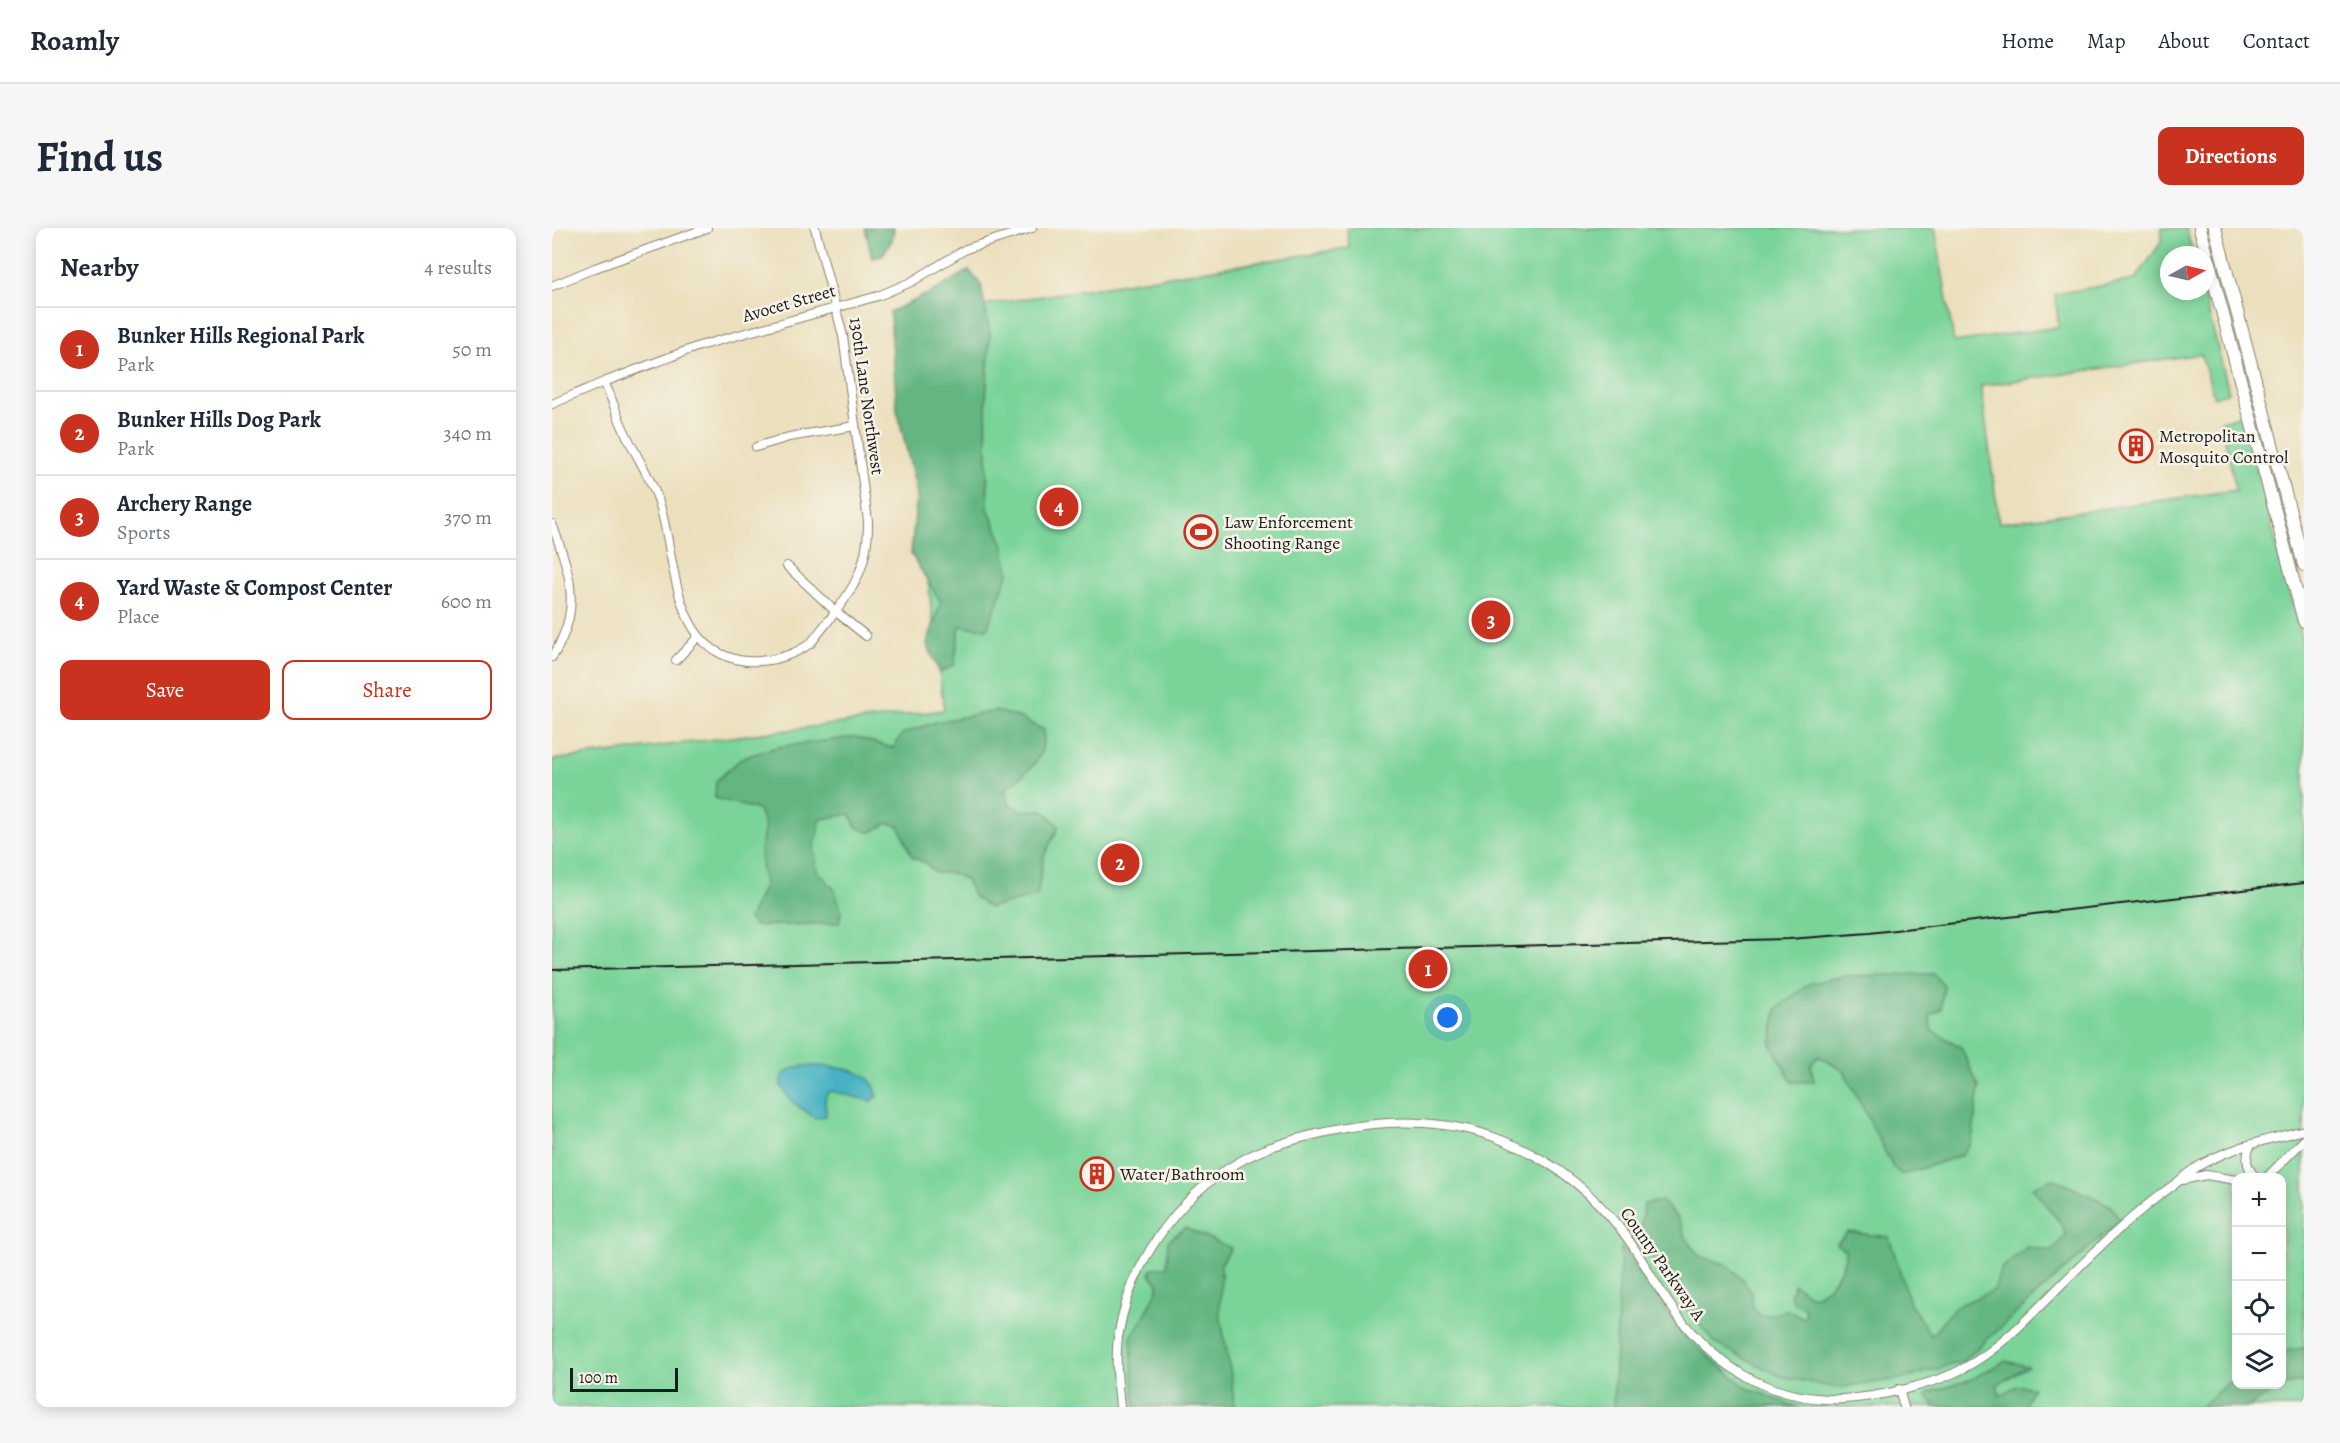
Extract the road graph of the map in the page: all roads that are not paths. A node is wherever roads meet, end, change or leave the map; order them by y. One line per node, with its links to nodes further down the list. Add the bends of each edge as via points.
1 (707, 228): 6 (street)
2 (815, 228): 7 (street, 130th Lane Northwest)
3 (1032, 228): 7 (street, Avocet Street, via 966,249 911,282)
4 (2200, 228): 12 (main road)
5 (2214, 228): 14 (main road)
6 (552, 286)
7 (837, 306): 8 (street, Avocet Street, via 699,346); 10 (street, 130th Lane Northwest)
8 (604, 382): 9 (street, Avocet Street); 19 (street, via 658,500 682,608)
9 (552, 405)
10 (855, 426): 11 (street); 17 (street, 130th Lane Northwest, via 868,541 862,570)
11 (756, 447)
12 (2274, 506): 16 (main road); 18 (main road)
13 (552, 524): 21 (street, via 571,588 568,625)
14 (2304, 565)
15 (787, 566): 17 (street)
16 (2304, 597)
17 (835, 611): 19 (street, via 811,643 780,658 752,662 731,659); 20 (street)
18 (2304, 621)
19 (699, 636): 22 (street)
20 (866, 636)
21 (554, 654)
22 (676, 660)
23 (2304, 1130): 25 (street, County Parkway A)
24 (2304, 1140): 27 (street)
25 (2250, 1146): 26 (street, via 2246,1161); 29 (street, County Parkway A, via 2210,1160)
26 (2252, 1173)
27 (2271, 1173)
28 (2232, 1179): 29 (street, County Parkway A, via 2206,1176)
29 (2179, 1181): 30 (street, County Parkway A, via 2132,1216 2006,1340 1961,1370)
30 (1899, 1389): 31 (street, County Parkway A, via 1845,1399 1805,1398 1749,1380 1709,1352 1686,1328 1624,1233 1577,1184 1532,1154 1492,1136 1443,1124 1407,1123 1349,1127 1269,1148 1239,1162 1188,1201 1150,1250 1124,1309 1116,1370); 32 (street)
31 (1120, 1407)
32 (1904, 1407)

